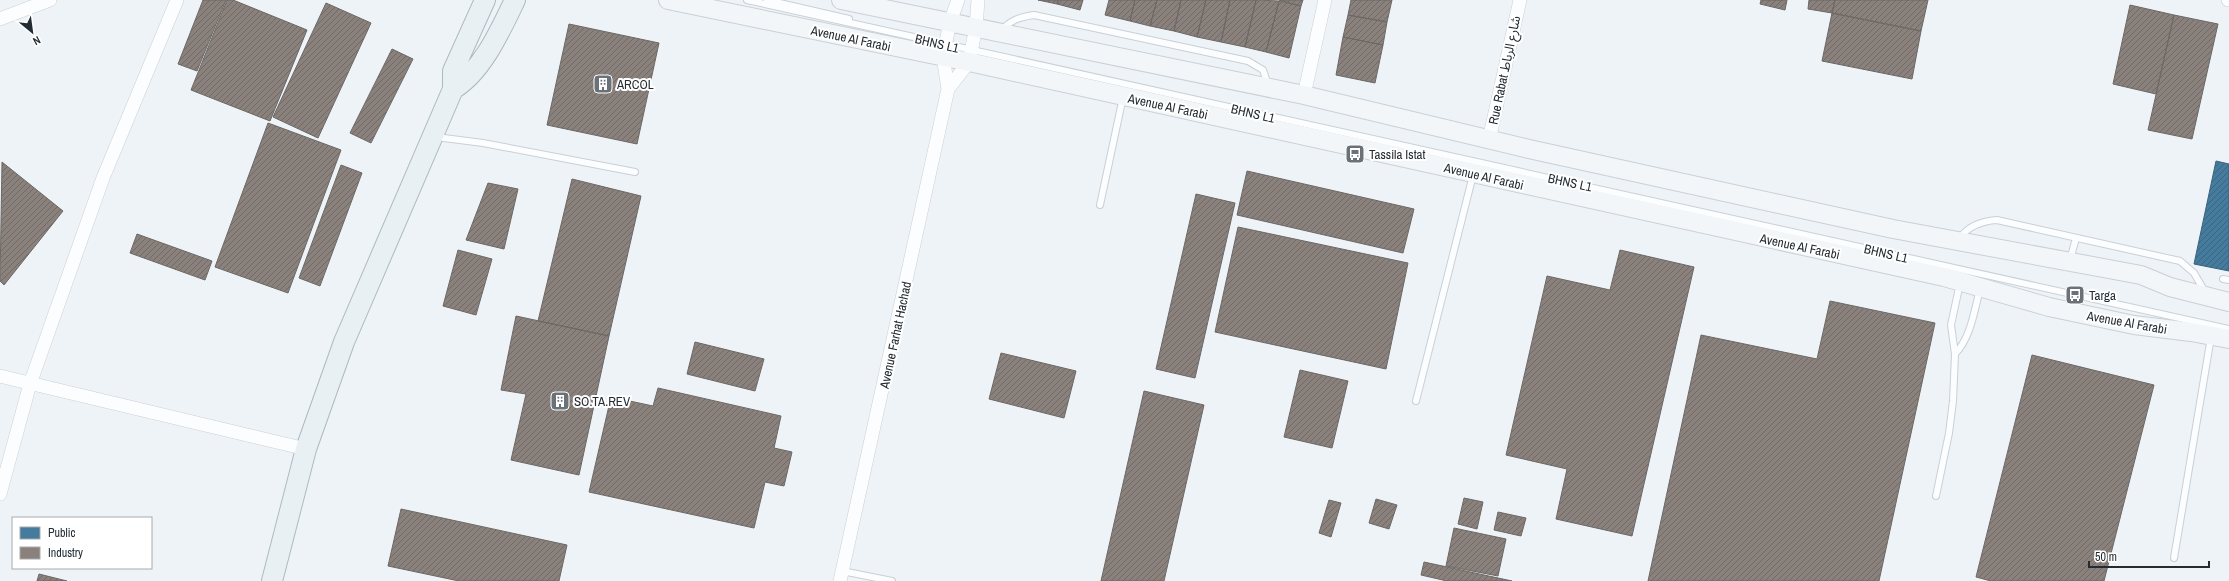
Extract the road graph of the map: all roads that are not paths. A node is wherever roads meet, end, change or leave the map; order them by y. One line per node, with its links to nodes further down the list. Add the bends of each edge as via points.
1 (50, 0): 13 (street)
2 (177, 0): 39 (street, via 104,178)
3 (485, 0): 18 (main road, via 453,71)
4 (515, 0): 18 (main road, via 476,70 465,82)
5 (668, 0): 16 (street, Avenue Al Farabi)
6 (747, 0): 16 (lane, BHNS L1)
7 (767, 0): 16 (lane, BHNS L1)
8 (841, 0): 14 (street)
9 (958, 0): 14 (street, Avenue Farhat Hachad)
10 (978, 0): 15 (street, Avenue Farhat Hachad)
11 (1325, 0): 20 (street)
12 (1520, 0): 23 (street, Rue Rabat شارع الرباط)
13 (0, 19)
14 (950, 22): 15 (street); 16 (street, Avenue Farhat Hachad)
15 (976, 27): 17 (street, Avenue Farhat Hachad); 20 (street)
16 (945, 48): 17 (street, Avenue Al Farabi); 19 (street, Avenue Farhat Hachad)
17 (970, 54): 19 (street, Avenue Farhat Hachad); 21 (street, Avenue Al Farabi); 34 (lane, BHNS L1); 35 (lane, BHNS L1)
18 (453, 88): 22 (main road)
19 (948, 89): 45 (street, Avenue Farhat Hachad)
20 (1304, 95): 23 (street)
21 (1123, 96): 25 (street, Avenue Al Farabi); 26 (lane)
22 (431, 137): 24 (lane, via 483,143); 41 (main road, via 344,342)
23 (1489, 140): 28 (street)
24 (635, 172)
25 (1474, 173): 30 (street, Avenue Al Farabi); 40 (lane)
26 (1100, 205)
27 (2076, 238): 28 (lane, via 1997,220 1970,227); 29 (lane); 32 (lane, via 2180,261 2199,280)
28 (1957, 241): 29 (street)
29 (2070, 261): 32 (street, via 2141,275 2170,287)
30 (1960, 281): 31 (street, Avenue Al Farabi); 37 (lane, via 1951,325)
31 (1980, 286): 36 (street, Avenue Al Farabi, via 2050,307 2134,325); 37 (lane, via 1969,330 1962,347)
32 (2207, 297): 33 (street)
33 (2229, 302)
34 (2229, 325)
35 (2229, 329)
36 (2220, 337): 44 (lane)
37 (1955, 354): 43 (lane, via 1949,433)
38 (0, 376): 39 (street)
39 (30, 384): 41 (street); 42 (street)
40 (1416, 401)
41 (306, 449): 46 (main road)
42 (0, 494)
43 (1936, 496)
44 (2174, 558)
45 (841, 576): 47 (lane)
46 (272, 581)
47 (892, 581)

